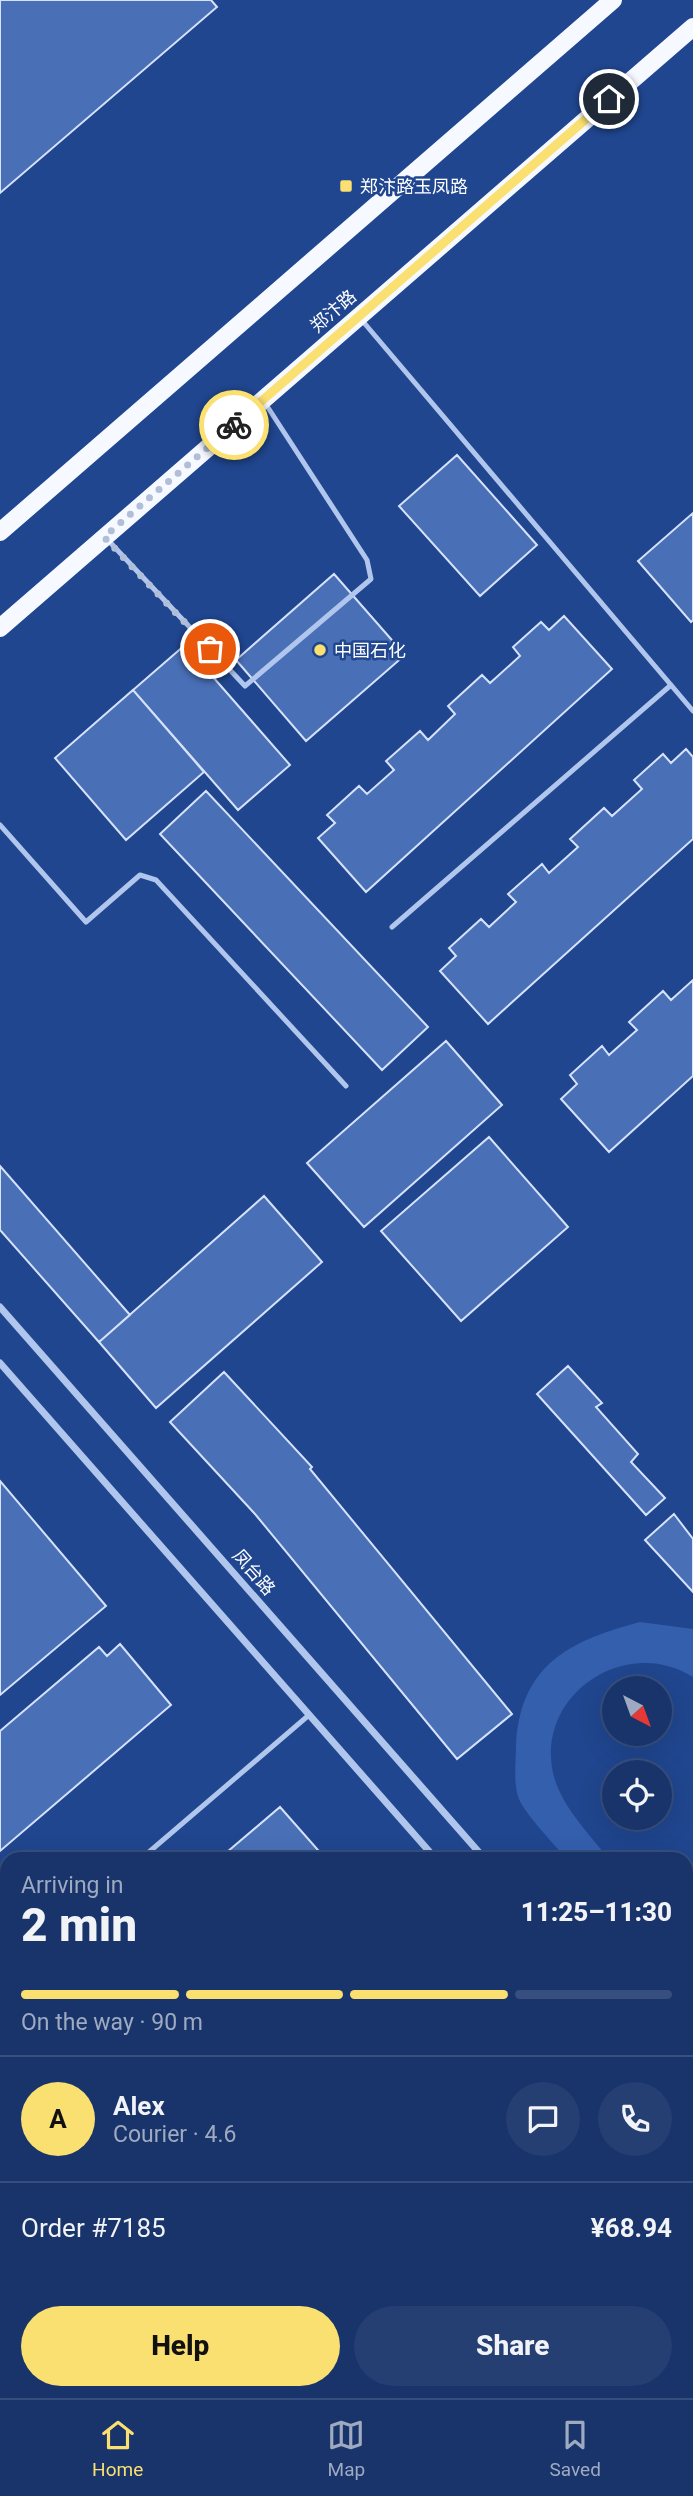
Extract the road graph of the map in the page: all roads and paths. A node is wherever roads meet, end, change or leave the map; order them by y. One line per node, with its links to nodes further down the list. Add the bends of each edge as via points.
1 (612, 0): 5 (main road)
2 (693, 26): 3 (main road, 郑汴路)
3 (359, 317): 4 (main road, 郑汴路); 8 (lane)
4 (263, 400): 6 (main road, 郑汴路); 6 (lane, via 366,560 371,579 245,686)
5 (0, 532)
6 (104, 537): 7 (main road, 郑汴路)
7 (0, 628)
8 (671, 685): 9 (lane); 11 (lane)
9 (693, 710)
10 (0, 825): 12 (lane, via 86,922 140,875 156,880)
11 (392, 927)
12 (346, 1086)
13 (0, 1307): 18 (street, 凤台路)
14 (0, 1363): 15 (street)
15 (309, 1715): 16 (lane); 17 (street)
16 (149, 1852)
17 (430, 1852)
18 (479, 1852)

